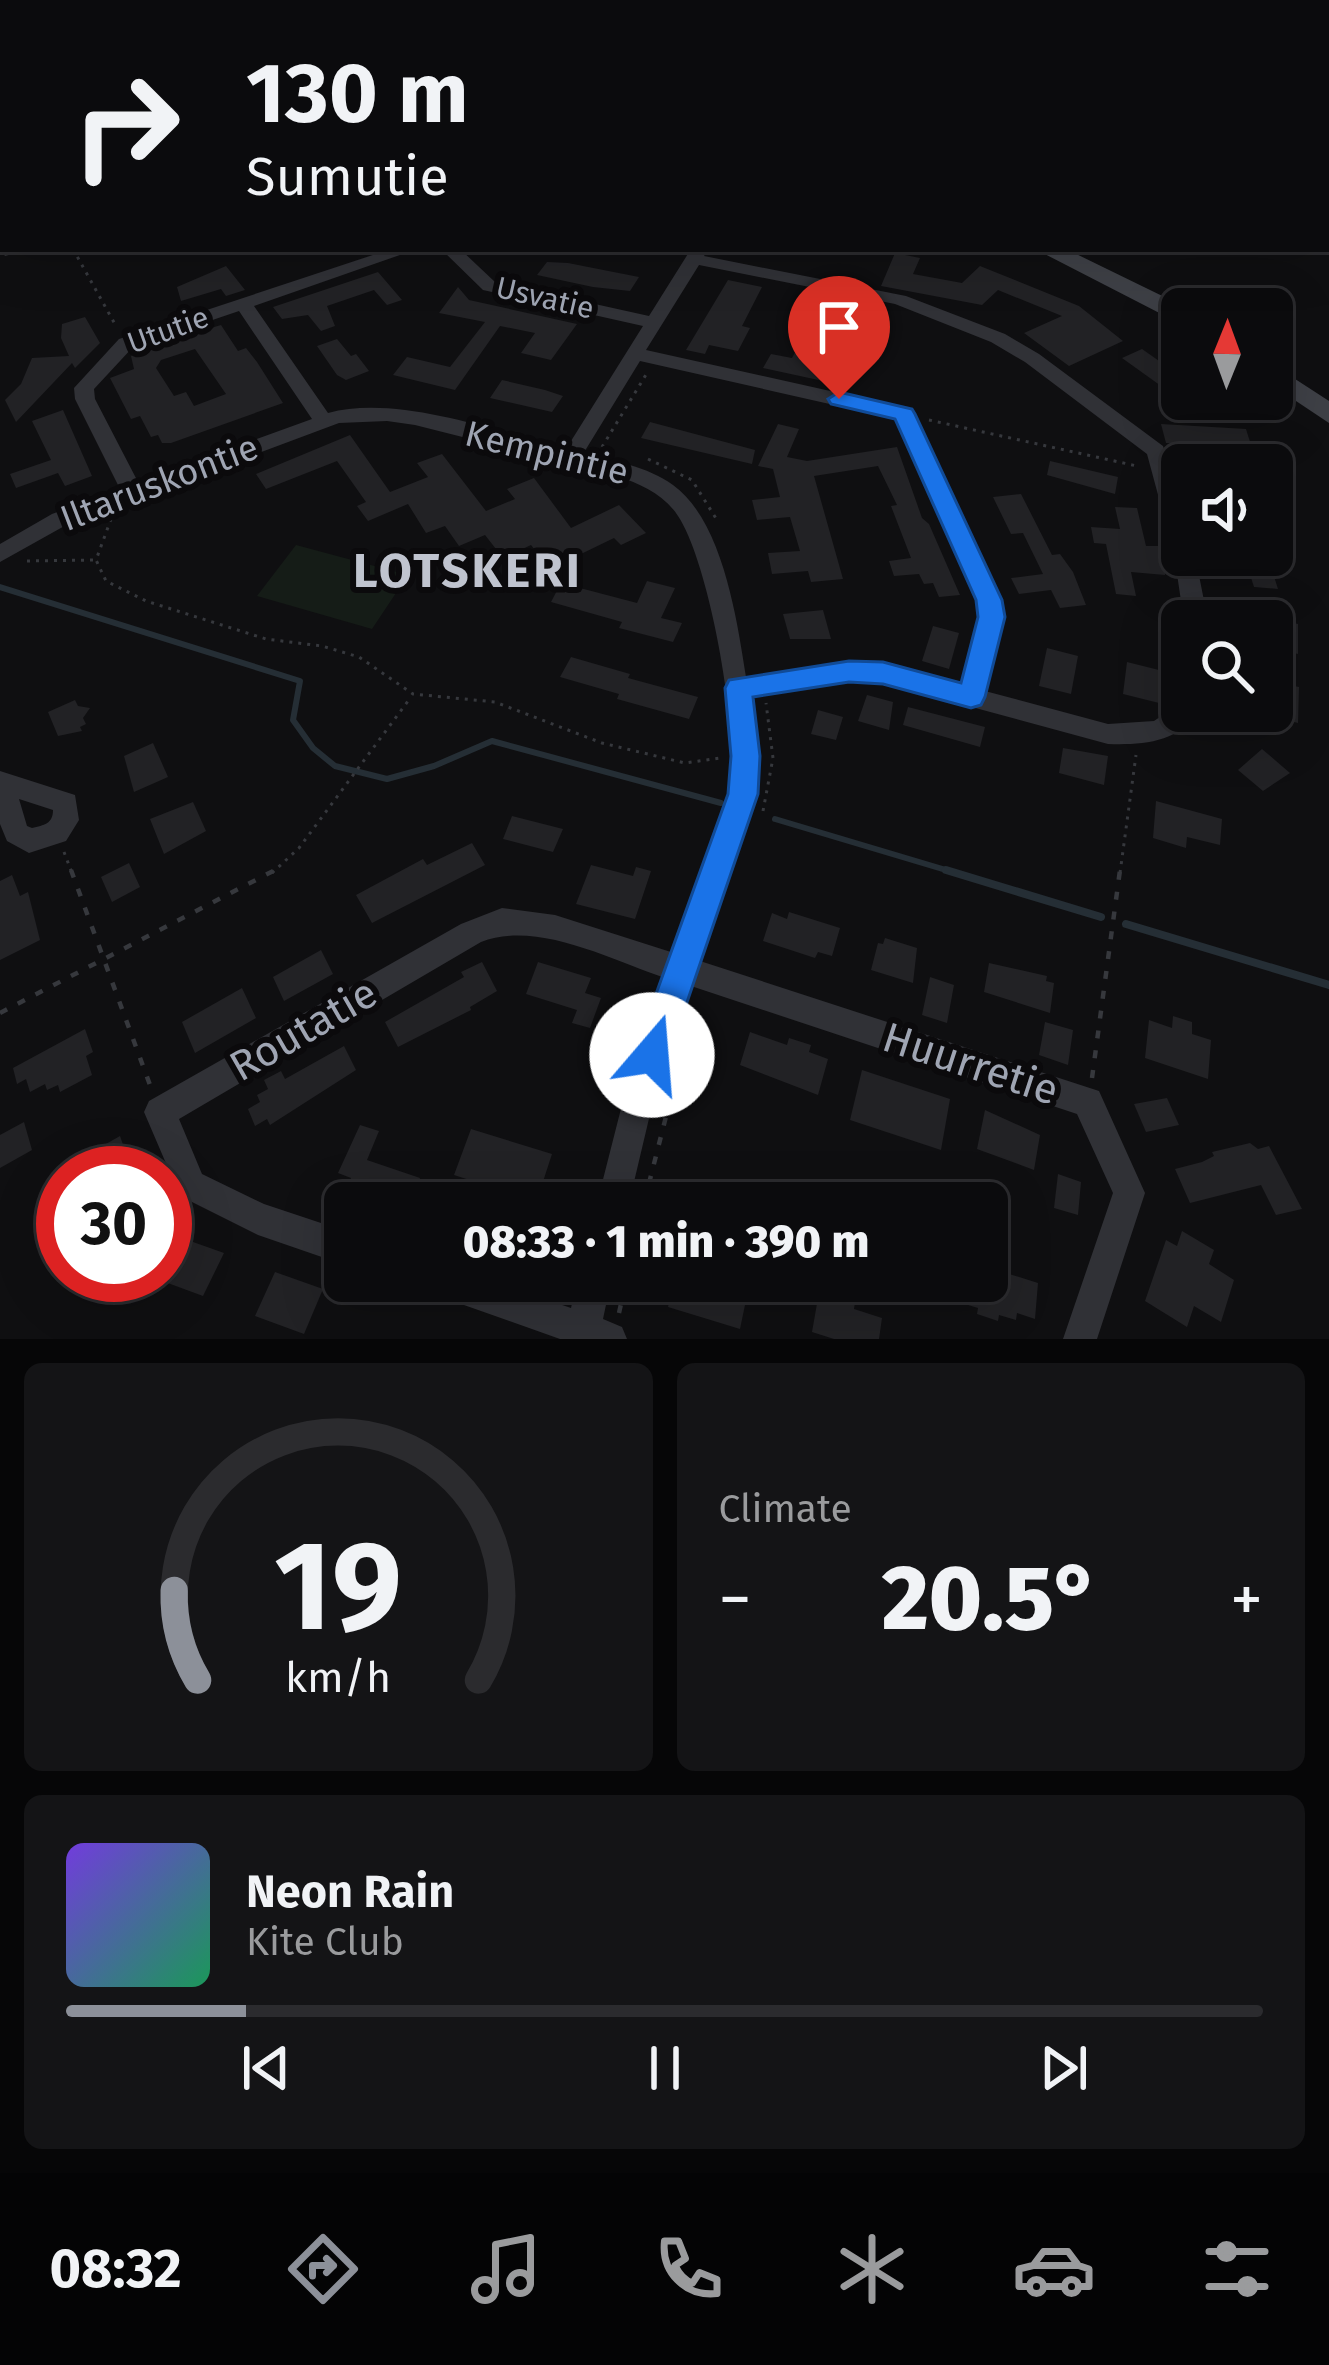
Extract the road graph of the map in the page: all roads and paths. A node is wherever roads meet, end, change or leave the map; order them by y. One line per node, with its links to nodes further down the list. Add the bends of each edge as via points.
1 (75, 252): 9 (path)
2 (399, 252): 6 (street)
3 (453, 252): 8 (street, Usvatie, via 489,286)
4 (1053, 252): 7 (main road)
5 (697, 254): 8 (street); 18 (street, via 900,300 998,338 1156,451)
6 (243, 304): 9 (street, Ututie); 14 (street, Ututie)
7 (1161, 305)
8 (655, 323): 10 (street)
9 (126, 343): 20 (street, Ututie, via 84,388)
10 (636, 354): 12 (street); 15 (street)
11 (1293, 387): 13 (main road)
12 (904, 414): 19 (path); 28 (street, via 989,600 992,617)
13 (1329, 414)
14 (323, 420): 15 (street, Kempintie, via 388,415); 20 (street, Iltaruskontie)
15 (575, 450): 16 (path); 26 (street, Kempintie, via 643,476 686,509)
16 (617, 452)
17 (634, 456): 22 (path, via 695,479)
18 (1161, 466)
19 (1161, 472)
20 (132, 491): 24 (street, Iltaruskontie, via 60,518)
21 (119, 513): 25 (path)
22 (719, 528)
23 (33, 552): 24 (path)
24 (10, 557): 25 (path)
25 (96, 560): 27 (path, via 106,581 146,602 359,657)
26 (750, 687): 28 (street, via 849,671); 31 (street, Kempintie); 33 (path, via 775,744)
27 (413, 694): 31 (path, via 495,702 602,743 685,763); 35 (path, via 299,848 267,878)
28 (971, 697): 30 (street)
29 (1161, 730): 30 (street)
30 (1139, 735): 39 (path)
31 (746, 756): 36 (street, Kempintie, via 743,794)
32 (1, 782): 34 (street, via 16,832 29,841); 34 (street, via 66,803)
33 (763, 810)
34 (57, 833): 35 (path)
35 (104, 961): 37 (path); 40 (path)
36 (680, 967): 39 (street, Huurretie); 40 (street, Routatie, via 555,928 502,921); 41 (street, Kempintie)
37 (0, 1013)
38 (692, 1019): 42 (path)
39 (1088, 1102): 48 (street, Huurretie, via 1129,1192)
40 (160, 1112): 43 (street, via 191,1185)
41 (618, 1182)
42 (649, 1182)
43 (324, 1241)
44 (506, 1302): 47 (street)
45 (596, 1302): 47 (street)
46 (614, 1302): 47 (path)
47 (598, 1332)
48 (1080, 1339)

